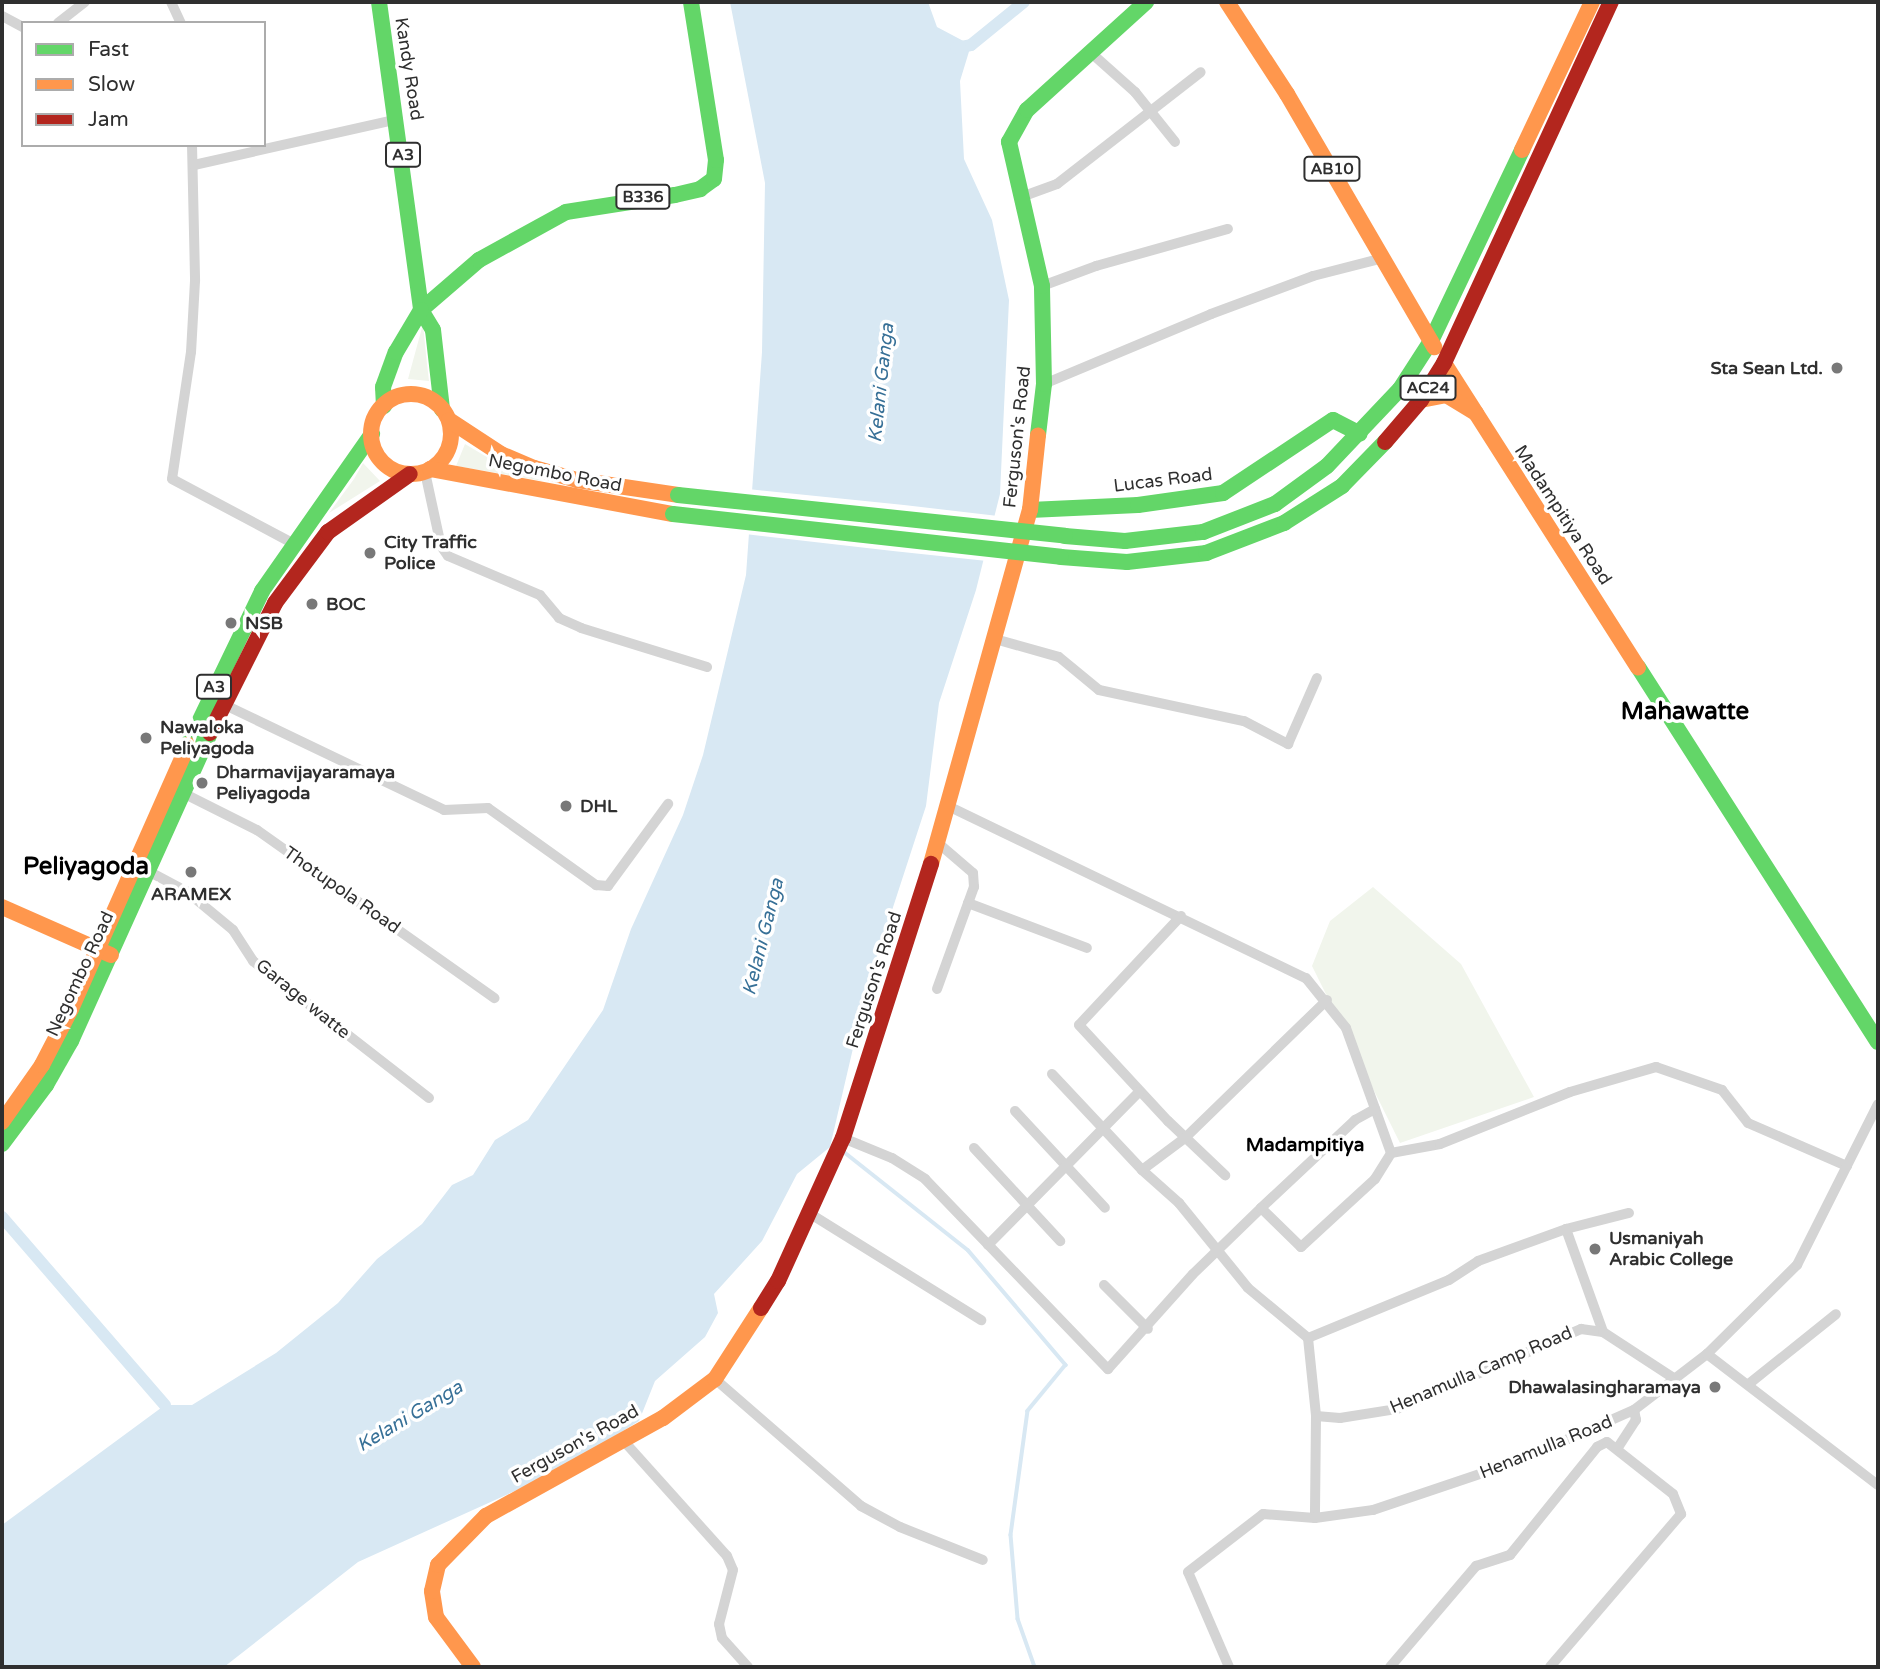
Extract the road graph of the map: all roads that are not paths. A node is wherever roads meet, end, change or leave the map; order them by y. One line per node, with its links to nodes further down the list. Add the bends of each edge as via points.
1 (85, 2): 10 (street)
2 (171, 2): 11 (street)
3 (379, 2): 16 (main road, Kandy Road / A3)
4 (691, 2): 24 (main road, B336, via 716,160 714,179 700,189 676,195 566,212 479,260)
5 (1146, 2): 13 (main road)
6 (1227, 2): 22 (main road, Madampitiya Road / AB10)
7 (1592, 2): 25 (main road, AC24)
8 (1611, 2): 28 (main road, AC24)
9 (2, 16): 12 (street)
10 (61, 21)
11 (180, 21)
12 (21, 26)
13 (1089, 51): 15 (street); 20 (main road, Ferguson's Road, via 1015,127 1008,147)
14 (1201, 72): 15 (street)
15 (1149, 108): 17 (street); 20 (street, via 1057,184)
16 (398, 119): 19 (street); 24 (main road, Kandy Road / A3)
17 (1175, 142)
18 (192, 147): 19 (street)
19 (194, 165): 38 (street, via 191,352 172,479)
20 (1024, 196): 23 (main road, Ferguson's Road)
21 (1228, 229): 23 (street)
22 (1383, 258): 26 (main road, Madampitiya Road / AB10); 29 (street, via 1313,276 1210,314)
23 (1042, 286): 29 (main road, Ferguson's Road)
24 (421, 310): 31 (main road, via 396,352 383,387); 33 (main road, Kandy Road / A3, via 433,330)
25 (1446, 312): 26 (main road, via 1428,319); 27 (main road, AC24)
26 (1415, 313): 27 (main road, Madampitiya Road / AB10)
27 (1431, 341): 28 (main road, Madampitiya Road / AB10); 35 (main road, AC24, via 1399,389)
28 (1444, 363): 30 (main road, AC24); 32 (main road, Madampitiya Road)
29 (1044, 384): 37 (main road, Ferguson's Road)
30 (1421, 400): 32 (main road, via 1446,395); 36 (main road, Negombo Road / AC24, bridge, via 1342,486 1284,523 1206,553 1127,562 673,514)
31 (384, 406): 33 (main road, via 413,394); 34 (main road)
32 (1476, 414): 56 (main road, Madampitiya Road)
33 (445, 415): 35 (main road, Negombo Road / AC24, bridge, via 501,454 577,480 678,495 1125,541 1203,532 1275,504 1327,466); 36 (main road, via 449,449)
34 (372, 434): 36 (main road, via 383,461); 38 (main road, Negombo Road / A3)
35 (1360, 434): 37 (main road, Lucas Road, via 1333,420 1223,493 1138,505)
36 (421, 471): 40 (street, via 441,546 448,556 540,595 559,618 582,628); 42 (main road, Negombo Road / A3, via 349,514 307,555 253,641)
37 (1030, 510): 39 (main road, Ferguson's Road)
38 (296, 545): 52 (main road, Negombo Road / A3, via 262,591 215,684)
39 (995, 639): 41 (street, via 1059,657 1099,690 1244,721 1288,744); 45 (main road, Ferguson's Road)
40 (707, 667)
41 (1317, 678)
42 (223, 704): 43 (main road, Negombo Road / A3); 44 (street, via 444,810 488,808 596,885 608,886)
43 (183, 793): 47 (main road, Negombo Road / A3); 54 (street, Thotupola Road, via 257,830)
44 (668, 804)
45 (948, 806): 46 (main road, Ferguson's Road); 50 (street)
46 (938, 843): 48 (street, via 973,873); 65 (main road, Ferguson's Road)
47 (148, 871): 52 (main road, Negombo Road / A3); 59 (street, Garage watte, via 186,891 233,930 253,961)
48 (968, 903): 51 (street); 53 (street)
49 (2, 907): 52 (main road)
50 (1181, 916): 55 (street, via 1306,978); 58 (street, via 1079,1025)
51 (1087, 948)
52 (104, 952): 63 (main road, Negombo Road / A3, via 42,1065); 67 (main road, Negombo Road / A3, via 47,1085)
53 (937, 989)
54 (494, 999)
55 (1327, 1000): 61 (street, via 1346,1028); 66 (street)
56 (1878, 1042)
57 (1052, 1073): 64 (street)
58 (1139, 1092): 64 (street); 66 (street)
59 (429, 1098)
60 (1878, 1104): 71 (street, Henamulla Road)
61 (1375, 1109): 69 (street); 75 (street, via 1355,1120)
62 (1015, 1111): 70 (street)
63 (2, 1122)
64 (1103, 1128): 70 (street); 72 (street)
65 (843, 1138): 77 (main road, Ferguson's Road); 81 (street, via 913,1170)
66 (1185, 1138): 72 (street); 73 (street)
67 (2, 1144)
68 (974, 1148): 74 (street)
69 (1391, 1153): 71 (street, via 1440,1144 1570,1092 1656,1067 1722,1090 1748,1123); 75 (street, via 1376,1179 1301,1247)
70 (1065, 1164): 74 (street); 76 (street)
71 (1847, 1166): 89 (street, Henamulla Road, via 1797,1265)
72 (1142, 1170): 82 (street, via 1180,1203)
73 (1225, 1175)
74 (1026, 1205): 80 (street); 81 (street)
75 (1261, 1208): 82 (street)
76 (1105, 1209)
77 (809, 1213): 85 (street); 90 (main road, Ferguson's Road, via 778,1281)
78 (1629, 1213): 79 (street)
79 (1566, 1229): 87 (street); 88 (street, via 1478,1261 1449,1280)
80 (1060, 1241)
81 (988, 1245): 86 (street, via 1108,1369)
82 (1219, 1249): 86 (street); 88 (street, via 1248,1288)
83 (1104, 1285): 86 (street)
84 (1836, 1314): 92 (street)
85 (981, 1320)
86 (1148, 1329)
87 (1603, 1332): 91 (street); 94 (street, Henamulla Camp Road, via 1581,1329 1557,1336 1397,1409 1340,1418)
88 (1308, 1338): 94 (street)
89 (1707, 1354): 91 (street, Henamulla Road); 92 (street)
90 (715, 1379): 95 (main road, Ferguson's Road, via 687,1404); 99 (street, via 861,1506)
91 (1675, 1379): 93 (street, Henamulla Road)
92 (1750, 1383): 97 (street)
93 (1634, 1410): 96 (street, via 1636,1420); 98 (street, Henamulla Road, via 1516,1462 1373,1510)
94 (1316, 1416): 98 (street)
95 (622, 1439): 100 (main road, Ferguson's Road, via 486,1516 438,1565 432,1591 436,1617); 101 (street, via 727,1556 732,1586 719,1624 722,1638)
96 (1617, 1449): 103 (street, via 1607,1442 1597,1447 1510,1555 1476,1566); 104 (street, via 1673,1494 1681,1514)
97 (1878, 1485)
98 (1315, 1518): 102 (street, Henamulla Road, via 1263,1514 1188,1572)
99 (983, 1560)
100 (473, 1667)
101 (748, 1667)
102 (1229, 1667)
103 (1390, 1667)
104 (1550, 1667)

